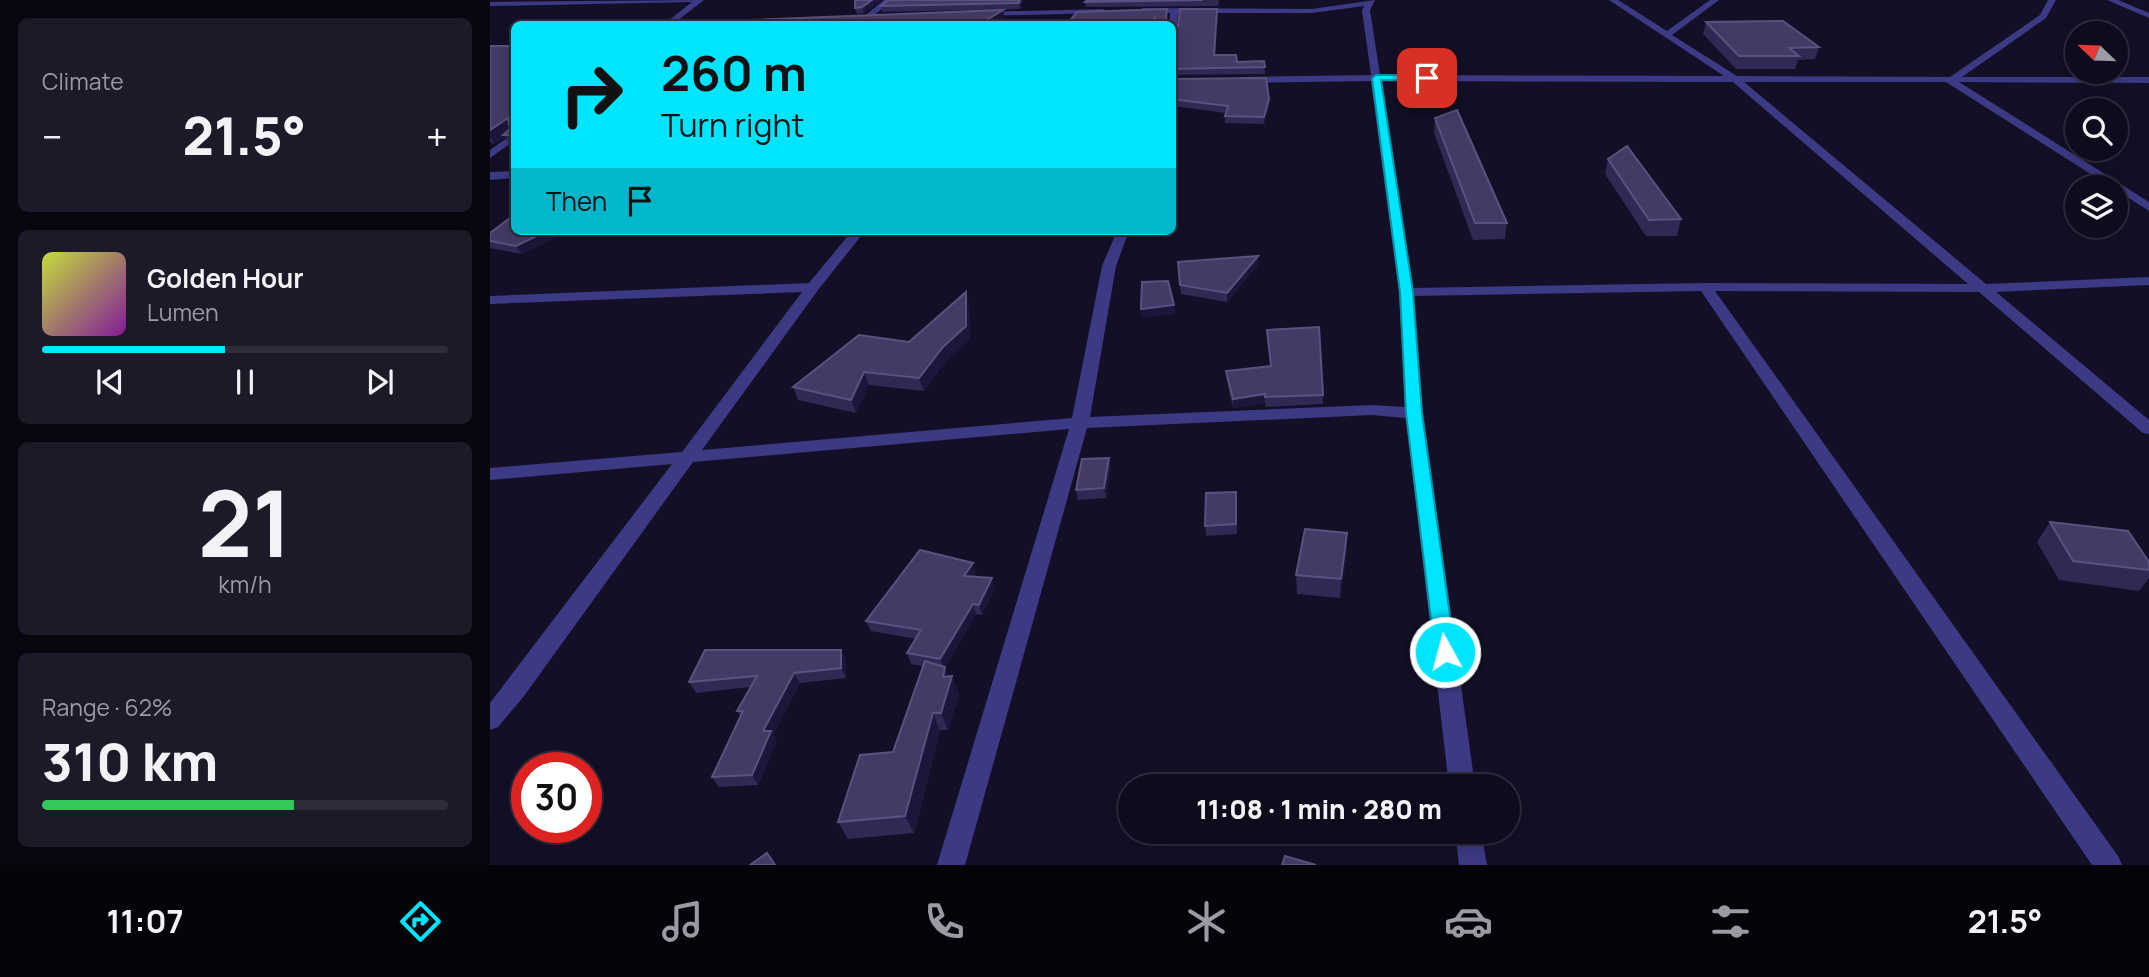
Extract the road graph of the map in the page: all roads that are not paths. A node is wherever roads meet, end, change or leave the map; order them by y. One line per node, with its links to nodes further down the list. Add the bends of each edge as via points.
1 (700, 0): 9 (street); 19 (street)
2 (889, 0): 17 (street)
3 (1031, 0): 13 (street)
4 (1613, 0): 23 (street)
5 (1715, 0): 23 (street)
6 (2052, 0): 28 (street, via 2043,16)
7 (2112, 0): 16 (street)
8 (1370, 1): 11 (street, via 1312,11); 24 (street, via 1366,10)
9 (490, 4)
10 (1132, 10): 11 (street)
11 (1174, 10): 22 (street)
12 (1104, 11): 14 (street)
13 (1020, 13): 14 (street); 15 (street)
14 (1035, 13): 21 (street)
15 (966, 15)
16 (2149, 16)
17 (867, 18): 18 (street); 20 (street)
18 (879, 18)
19 (673, 21)
20 (859, 21)
21 (1026, 21)
22 (1173, 21)
23 (1668, 34): 25 (street)
24 (1376, 78): 25 (street); 26 (street); 40 (street)
25 (1735, 79): 28 (street); 39 (street)
26 (1227, 80)
27 (2149, 80): 28 (street)
28 (1950, 81): 33 (street)
29 (511, 138): 30 (street)
30 (490, 155)
31 (511, 175): 32 (street)
32 (490, 176)
33 (2149, 207)
34 (856, 235): 37 (street)
35 (1121, 235): 43 (street, via 1109,266)
36 (2149, 281): 39 (street)
37 (813, 287): 41 (street); 45 (street)
38 (1704, 287): 39 (street); 40 (street); 52 (street)
39 (1985, 288): 44 (street)
40 (1406, 292): 42 (street)
41 (490, 300)
42 (1414, 413): 43 (street, via 1372,410); 48 (street)
43 (1080, 423): 45 (street); 50 (street)
44 (2149, 429)
45 (690, 456): 46 (street); 47 (street)
46 (490, 474)
47 (490, 720)
48 (1460, 774)
49 (1470, 844): 51 (street)
50 (951, 865)
51 (1473, 865)
52 (2108, 865)

